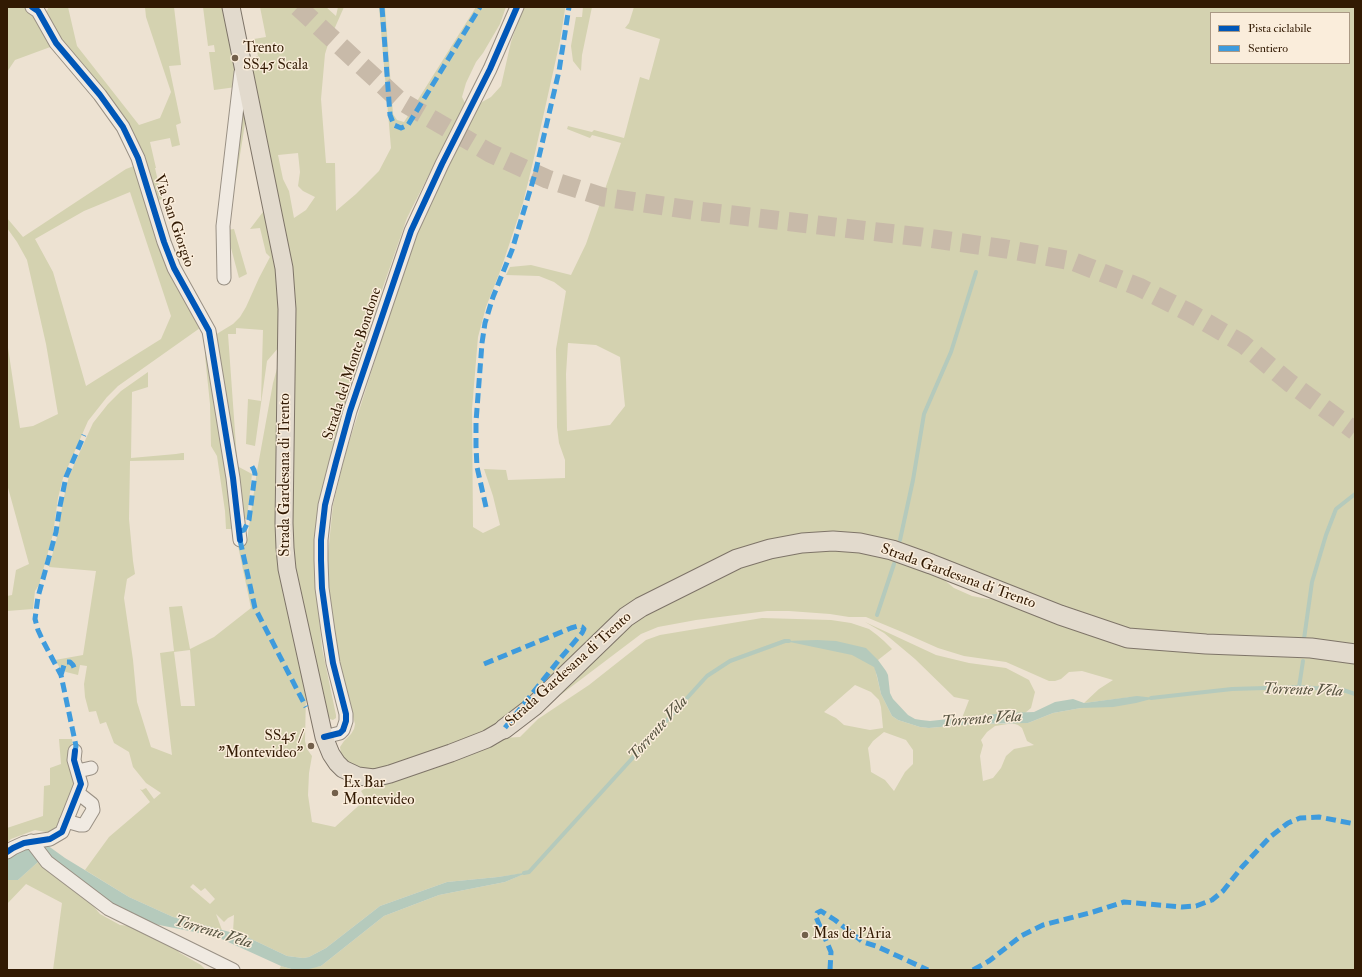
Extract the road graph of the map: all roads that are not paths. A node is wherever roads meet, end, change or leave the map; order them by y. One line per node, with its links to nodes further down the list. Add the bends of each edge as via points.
1 (32, 7): 6 (street, Via San Giorgio, via 38,11 56,43 123,127 138,158 161,236 174,268 209,331 233,478)
2 (231, 7): 4 (main road, Strada Gardesana di Trento)
3 (517, 7): 9 (street, Strada del Monte Bondone, via 411,231 350,411 336,462 325,505 321,540 322,588 331,650 346,721 340,733)
4 (243, 58): 5 (street, Strada Gardesana di Trento, via 223,226); 9 (main road, Strada Gardesana di Trento, via 284,268 287,309 284,523 287,569)
5 (224, 278)
6 (240, 540)
7 (1355, 654): 8 (highway, Strada Gardesana di Trento, via 1311,648 1128,638 1060,615 892,550 860,543 802,542 737,559 641,607 626,617 534,706)
8 (504, 729): 9 (main road, Strada Gardesana di Trento, via 487,739 451,753 374,778 358,776 337,764)
9 (324, 737)
10 (75, 751): 12 (street, via 74,760)
11 (91, 768): 12 (street)
12 (78, 771): 13 (street, via 81,784)
13 (78, 793): 14 (street); 14 (street, via 92,804 93,810 84,825)
14 (66, 821): 15 (street, via 58,835)
15 (34, 845): 16 (street, via 13,848); 17 (street, via 47,862 109,909)
16 (7, 852)
17 (233, 970)

